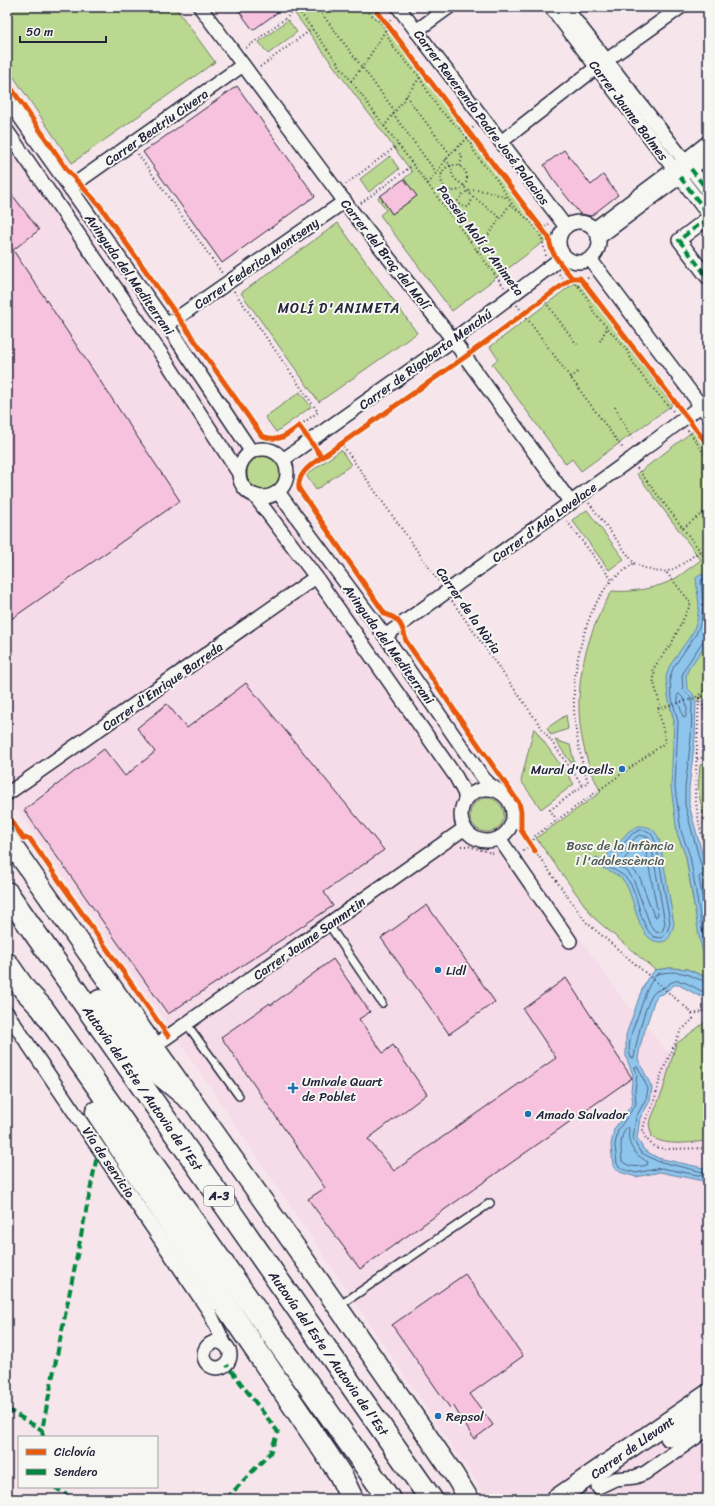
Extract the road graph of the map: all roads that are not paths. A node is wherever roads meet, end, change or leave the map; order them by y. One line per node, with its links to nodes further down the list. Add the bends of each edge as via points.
1 (200, 7): 9 (street, Carrer del Braç del Molí)
2 (398, 7): 7 (street, Carrer Reverendo Padre José Palacios)
3 (449, 7): 7 (street)
4 (551, 7): 8 (street, Carrer Jaume Balmes)
5 (565, 7): 8 (street, Carrer Jaume Balmes)
6 (682, 7): 8 (street)
7 (416, 31): 12 (street, Carrer Reverendo Padre José Palacios)
8 (602, 64): 12 (street); 15 (street, Carrer Jaume Balmes); 16 (street, Carrer Jaume Balmes)
9 (243, 65): 17 (street, Carrer Beatriu Civera); 19 (street, Carrer del Braç del Molí)
10 (7, 100): 17 (street, Avinguda del Mediterrani)
11 (7, 131): 32 (street, Avinguda del Mediterrani, via 162,355)
12 (501, 142): 22 (street, Carrer Reverendo Padre José Palacios)
13 (708, 142): 15 (street)
14 (708, 156): 15 (street)
15 (687, 165): 16 (street); 18 (street, Carrer Jaume Balmes)
16 (677, 173): 20 (street, Carrer Jaume Balmes); 23 (street)
17 (69, 188): 27 (street, Avinguda del Mediterrani)
18 (708, 191)
19 (344, 201): 27 (street, Carrer Federica Montseny); 28 (street, Carrer del Braç del Molí)
20 (708, 214)
21 (708, 218): 26 (street, via 680,240)
22 (566, 227): 23 (street, via 577,222 589,225); 25 (street, via 559,236)
23 (596, 233): 24 (street, via 597,250)
24 (590, 259): 25 (street, via 579,262); 29 (street)
25 (558, 260): 28 (street, Carrer de Rigoberta Menchú)
26 (708, 278)
27 (167, 326): 30 (street, Avinguda del Mediterrani)
28 (453, 340): 31 (street, Carrer de Rigoberta Menchú); 35 (street, Carrer del Braç del Molí)
29 (706, 407): 35 (street, Carrer d'Ada Lovelace, via 681,421)
30 (251, 451): 31 (street, via 272,450); 32 (street, via 243,458)
31 (284, 460): 33 (street, via 288,471 287,477)
32 (238, 472): 34 (street, via 242,486)
33 (278, 492): 34 (street, via 266,497); 37 (street, Avinguda del Mediterrani)
34 (254, 496): 36 (street, Avinguda del Mediterrani)
35 (570, 503): 37 (street, Carrer d'Ada Lovelace)
36 (316, 577): 38 (street, Carrer d'Enrique Barreda); 40 (street, Avinguda del Mediterrani, via 456,777 465,794)
37 (385, 636): 39 (street, Avinguda del Mediterrani, via 484,779)
38 (7, 794)
39 (502, 794): 40 (street, via 486,789 474,792); 43 (street, via 512,805 513,821 510,828)
40 (465, 801): 41 (street, via 461,814)
41 (465, 828): 43 (street, via 476,839 491,841); 46 (street, Carrer Jaume Sanmrtin)
42 (7, 838): 53 (street)
43 (499, 838): 47 (street)
44 (7, 876): 55 (highway, via 19,887 112,1018 161,1075)
45 (7, 893): 68 (highway, Autovía del Este / Autovia de l'Est / A-3)
46 (329, 925): 50 (lane); 52 (street, Carrer Jaume Sanmrtin)
47 (570, 942)
48 (7, 964): 49 (highway, A-3)
49 (25, 990): 66 (highway, via 32,1014 340,1474); 67 (highway, A-3, via 42,1008)
50 (382, 1003)
51 (7, 1013): 58 (street, Vía de servicio)
52 (186, 1023): 53 (street, Carrer Jaume Sanmrtin); 54 (lane)
53 (153, 1047): 55 (street)
54 (239, 1096)
55 (191, 1100): 57 (street)
56 (490, 1203): 57 (lane)
57 (339, 1306): 64 (street)
58 (209, 1311): 59 (street); 60 (street, Vía de servicio)
59 (211, 1343): 60 (street); 60 (street, via 205,1350 204,1359 210,1366 218,1369 227,1365 230,1358 230,1351)
60 (225, 1345)
61 (708, 1394): 71 (street, Carrer de Llevant)
62 (708, 1411): 65 (street, Carrer de Llevant)
63 (708, 1429): 65 (street, Carrer de Llevant, via 645,1473 636,1477 615,1479)
64 (454, 1473): 69 (street); 70 (street)
65 (598, 1487): 72 (street, Carrer de Llevant)
66 (352, 1499)
67 (389, 1499)
68 (431, 1499)
69 (469, 1499)
70 (484, 1499)
71 (556, 1499)
72 (579, 1499)

